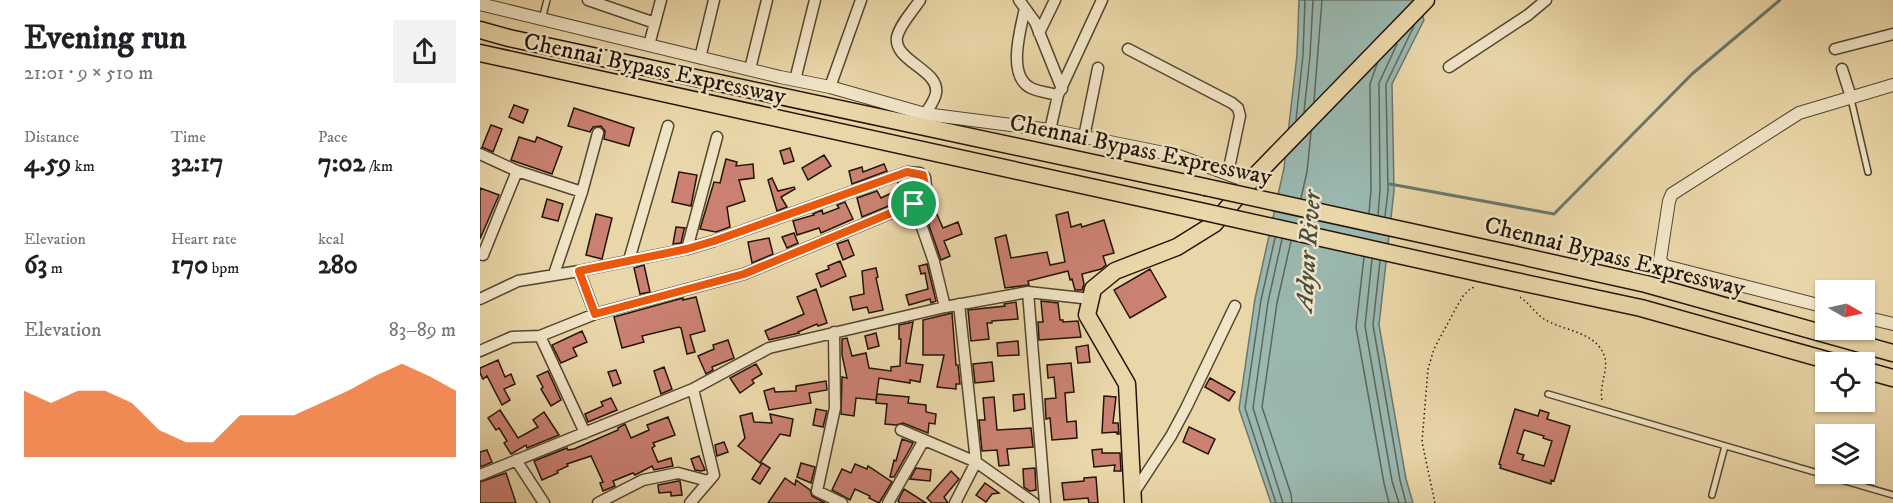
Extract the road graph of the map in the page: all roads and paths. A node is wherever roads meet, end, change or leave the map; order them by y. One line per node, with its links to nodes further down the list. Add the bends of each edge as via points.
1 (547, 0): 15 (lane)
2 (588, 0): 16 (street)
3 (661, 0): 16 (street)
4 (714, 0): 24 (street)
5 (767, 0): 27 (street)
6 (815, 0): 29 (street)
7 (861, 0): 31 (street)
8 (920, 0): 34 (street, via 897,39 899,49 933,81 936,94)
9 (1055, 0): 18 (street)
10 (1102, 0): 32 (street)
11 (1426, 0): 44 (main road)
12 (1546, 0): 25 (street)
13 (486, 4): 15 (street)
14 (1022, 4): 18 (street); 32 (street, via 1016,48 1020,77 1030,88)
15 (542, 19): 20 (street)
16 (655, 23): 20 (street)
17 (480, 30): 67 (main road, Chennai Bypass Expressway, bridge, via 1646,284)
18 (1039, 33): 32 (street)
19 (1893, 34): 22 (street)
20 (649, 45): 24 (street)
21 (1128, 49): 43 (street, via 1238,108 1240,116)
22 (1835, 49)
23 (480, 53): 53 (main road, Chennai Bypass Expressway, bridge, via 1200,211)
24 (700, 58): 27 (street)
25 (1449, 67)
26 (1098, 68): 39 (street)
27 (750, 69): 29 (street)
28 (1842, 69): 33 (street)
29 (795, 80): 31 (street)
30 (1893, 85): 33 (street)
31 (830, 87): 34 (street)
32 (1060, 92): 36 (street)
33 (1851, 97): 42 (lane); 58 (street, via 1799,113 1672,194 1660,260 1665,266)
34 (925, 114): 36 (street)
35 (668, 126): 49 (street)
36 (1050, 130): 39 (street)
37 (598, 133): 45 (street)
38 (717, 137): 47 (street)
39 (1084, 137): 43 (street, via 1179,156)
40 (480, 154): 41 (street)
41 (517, 171): 45 (street); 48 (street)
42 (1868, 172)
43 (1228, 173): 44 (street)
44 (1251, 180): 56 (main road, via 1214,224 1177,247 1115,271 1093,289)
45 (582, 192): 51 (street)
46 (914, 204): 47 (street, via 927,198 925,177 907,172); 60 (street); 61 (street, via 744,274)
47 (687, 249): 49 (street)
48 (483, 255)
49 (629, 260): 50 (street)
50 (579, 271): 51 (street); 61 (street)
51 (554, 274): 55 (street, via 518,281)
52 (1479, 285): 93 (path, via 1459,302 1428,369 1422,442)
53 (1509, 285): 68 (main road, Chennai Bypass Expressway, via 1641,308); 73 (path, via 1544,319 1595,341 1606,361 1601,393)
54 (1028, 292): 56 (street); 57 (street); 92 (street)
55 (480, 299)
56 (1091, 299): 84 (main road, via 1087,315 1127,384)
57 (959, 304): 60 (street); 79 (street)
58 (1815, 304)
59 (1235, 306): 84 (street, via 1186,408)
60 (945, 307): 64 (street)
61 (595, 314): 65 (street)
62 (1875, 320): 63 (street)
63 (1893, 324)
64 (834, 332): 71 (street, via 769,348); 88 (street, via 835,408 817,491)
65 (540, 336): 66 (street, via 512,337); 75 (street)
66 (480, 351)
67 (1893, 353)
68 (1815, 357)
69 (1875, 373): 70 (main road)
70 (1893, 378)
71 (693, 389): 75 (street); 81 (street, via 714,474)
72 (1548, 394): 73 (lane)
73 (1604, 410): 77 (lane)
74 (901, 430): 76 (street)
75 (585, 433): 78 (street)
76 (924, 440): 79 (street); 89 (street)
77 (1725, 446): 82 (lane); 83 (lane)
78 (516, 460): 80 (street); 85 (street)
79 (976, 462): 90 (street); 91 (street)
80 (480, 475)
81 (708, 481): 86 (street, via 678,473 644,480); 87 (street)
82 (1712, 495)
83 (1893, 495)
84 (1134, 500)
85 (544, 503)
86 (598, 503)
87 (690, 503)
88 (842, 503)
89 (888, 503)
90 (955, 503)
91 (1034, 503)
92 (1045, 503)
93 (1435, 503)

